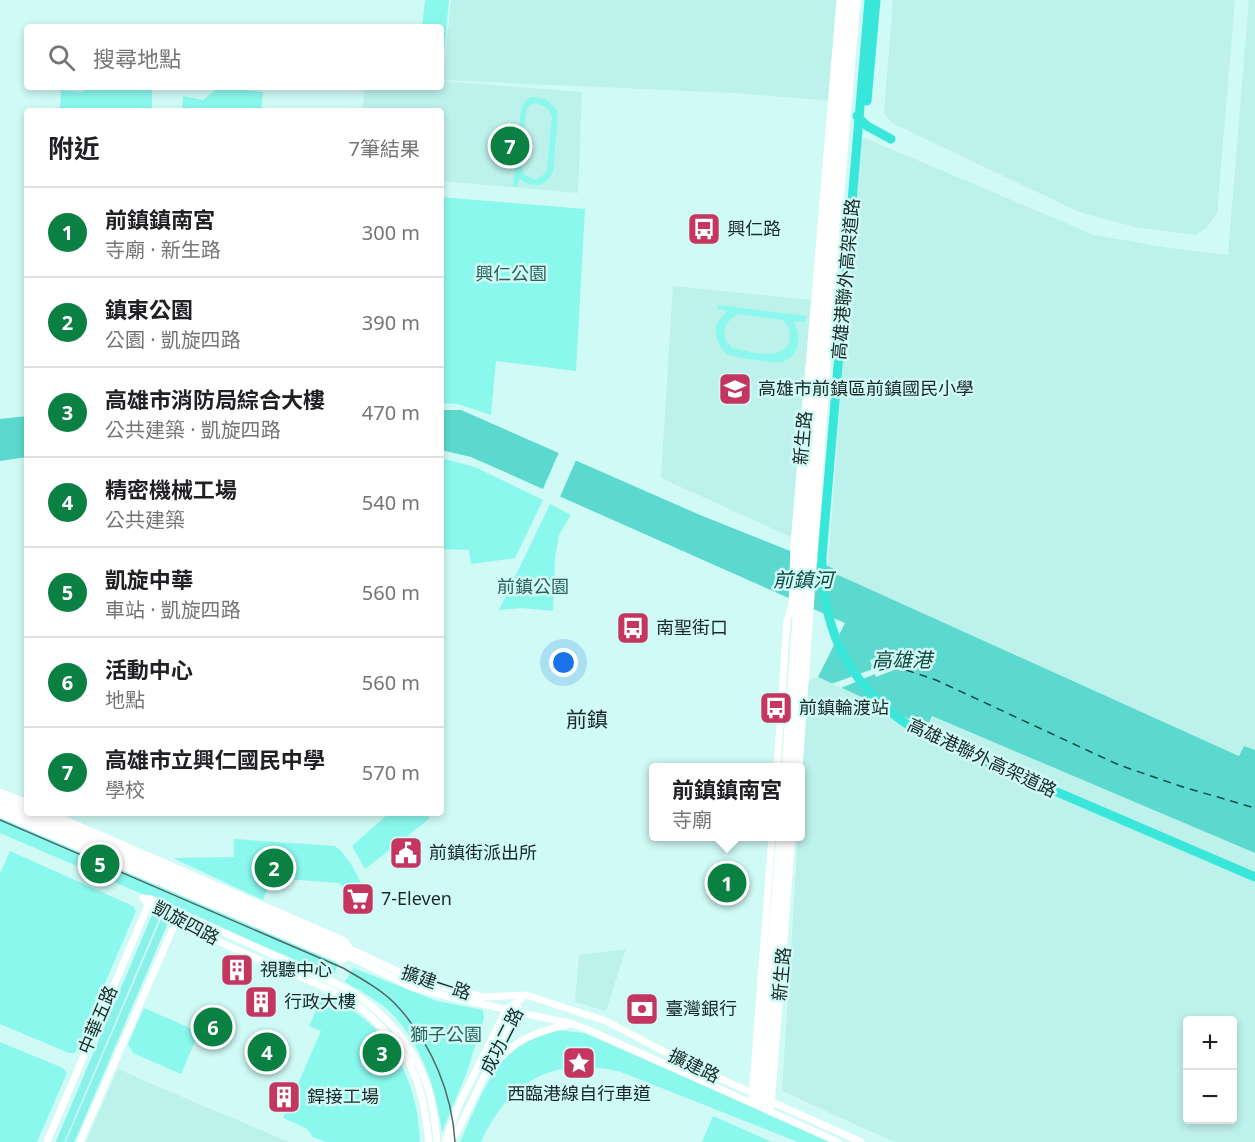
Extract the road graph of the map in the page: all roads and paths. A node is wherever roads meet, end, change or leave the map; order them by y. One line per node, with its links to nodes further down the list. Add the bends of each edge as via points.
1 (840, 0): 12 (street, 新生路, via 794,550)
2 (846, 0): 11 (street, 新生路, via 820,294)
3 (852, 0): 11 (street, 新生路)
4 (857, 0): 11 (street, 新生路)
5 (863, 0): 10 (highway, via 855,110 861,122)
6 (869, 0): 30 (highway, 高雄港聯外高架道路, via 822,556 824,602 834,637 851,669 870,693 893,715 922,734)
7 (876, 0): 29 (highway, 高雄港聯外高架道路, via 826,560 828,597 841,643 872,690 917,726)
8 (882, 0): 9 (highway)
9 (875, 80)
10 (891, 139)
11 (807, 556): 12 (street, 新生路); 12 (street, 新生路)
12 (801, 609): 13 (street, 新生路, via 787,620); 14 (street, 新生路); 15 (street, 新生路); 16 (street, 新生路)
13 (777, 763)
14 (786, 763)
15 (792, 763)
16 (799, 763)
17 (0, 792): 19 (street)
18 (0, 799): 21 (street)
19 (24, 802)
20 (0, 807): 37 (street, 凱旋四路)
21 (24, 810)
22 (0, 814): 37 (street, 凱旋四路, via 340,960)
23 (39, 816): 37 (street)
24 (56, 816): 37 (street, via 345,941)
25 (772, 841): 43 (street, 新生路)
26 (780, 841): 43 (street, 新生路)
27 (786, 841): 43 (street, 新生路)
28 (792, 841): 43 (street, 新生路)
29 (1255, 872)
30 (1255, 877)
31 (149, 902): 32 (street, 凱旋四路); 45 (street, 中華五路)
32 (159, 908): 33 (street, 凱旋四路); 35 (street, 凱旋四路); 46 (main road, 中華五路)
33 (170, 908): 34 (street, 凱旋四路); 35 (main road, 中華五路)
34 (180, 912): 36 (street, 中華五路); 50 (street, 凱旋四路, via 337,984 369,1004 403,1039 420,1068 431,1097)
35 (167, 917): 36 (street, 凱旋四路); 47 (main road, 中華五路)
36 (176, 922): 48 (street, 中華五路); 49 (street, 凱旋四路, via 333,990 362,1009 379,1024 410,1065 421,1093)
37 (349, 952): 38 (street, 擴建一路, via 414,979 483,998); 39 (street, 擴建一路, via 412,987)
38 (526, 995): 39 (street, 成功二路); 40 (street, 成功二路); 43 (street, 擴建路, via 606,1020)
39 (506, 1010): 40 (street, 擴建一路); 51 (street, 成功二路)
40 (516, 1011): 41 (street, 擴建路); 42 (street, 成功二路)
41 (573, 1024): 42 (street, via 538,1031 520,1041 502,1055); 44 (street, 擴建路)
42 (483, 1079): 52 (street, 成功二路)
43 (762, 1098): 44 (street, 新生路); 44 (street, 新生路); 54 (street, 擴建路)
44 (761, 1107): 53 (street, 擴建路)
45 (47, 1142)
46 (60, 1142)
47 (70, 1142)
48 (80, 1142)
49 (429, 1142)
50 (437, 1142)
51 (444, 1142)
52 (450, 1142)
53 (838, 1142)
54 (861, 1142)

